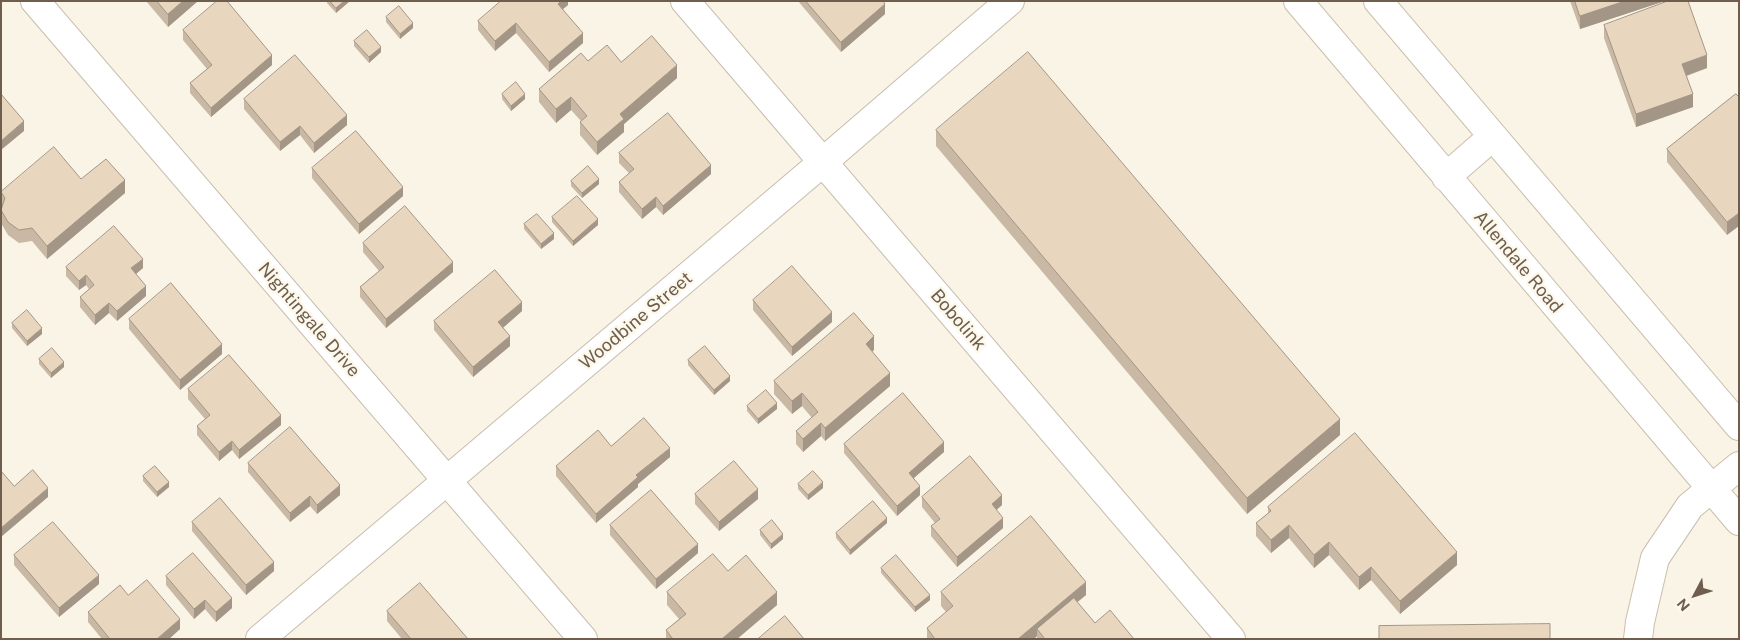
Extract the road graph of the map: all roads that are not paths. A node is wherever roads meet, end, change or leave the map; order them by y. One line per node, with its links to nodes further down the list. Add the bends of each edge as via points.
1 (35, 1): 11 (street, Nightingale Drive)
2 (685, 1): 7 (street, Bobolink)
3 (1010, 1): 7 (street, Woodbine Street)
4 (1298, 1): 8 (street, Allendale Road)
5 (1378, 1): 6 (street)
6 (1492, 137): 8 (street); 9 (street)
7 (823, 162): 11 (street, Woodbine Street); 16 (street, Bobolink)
8 (1446, 177): 12 (street, Allendale Road)
9 (1739, 426)
10 (1739, 466): 12 (street)
11 (447, 481): 14 (street, Woodbine Street); 15 (street, Nightingale Drive)
12 (1711, 489): 13 (street, Allendale Road); 17 (street, via 1690,506 1655,558)
13 (1739, 521)
14 (260, 639)
15 (583, 639)
16 (1231, 639)
17 (1638, 639)

